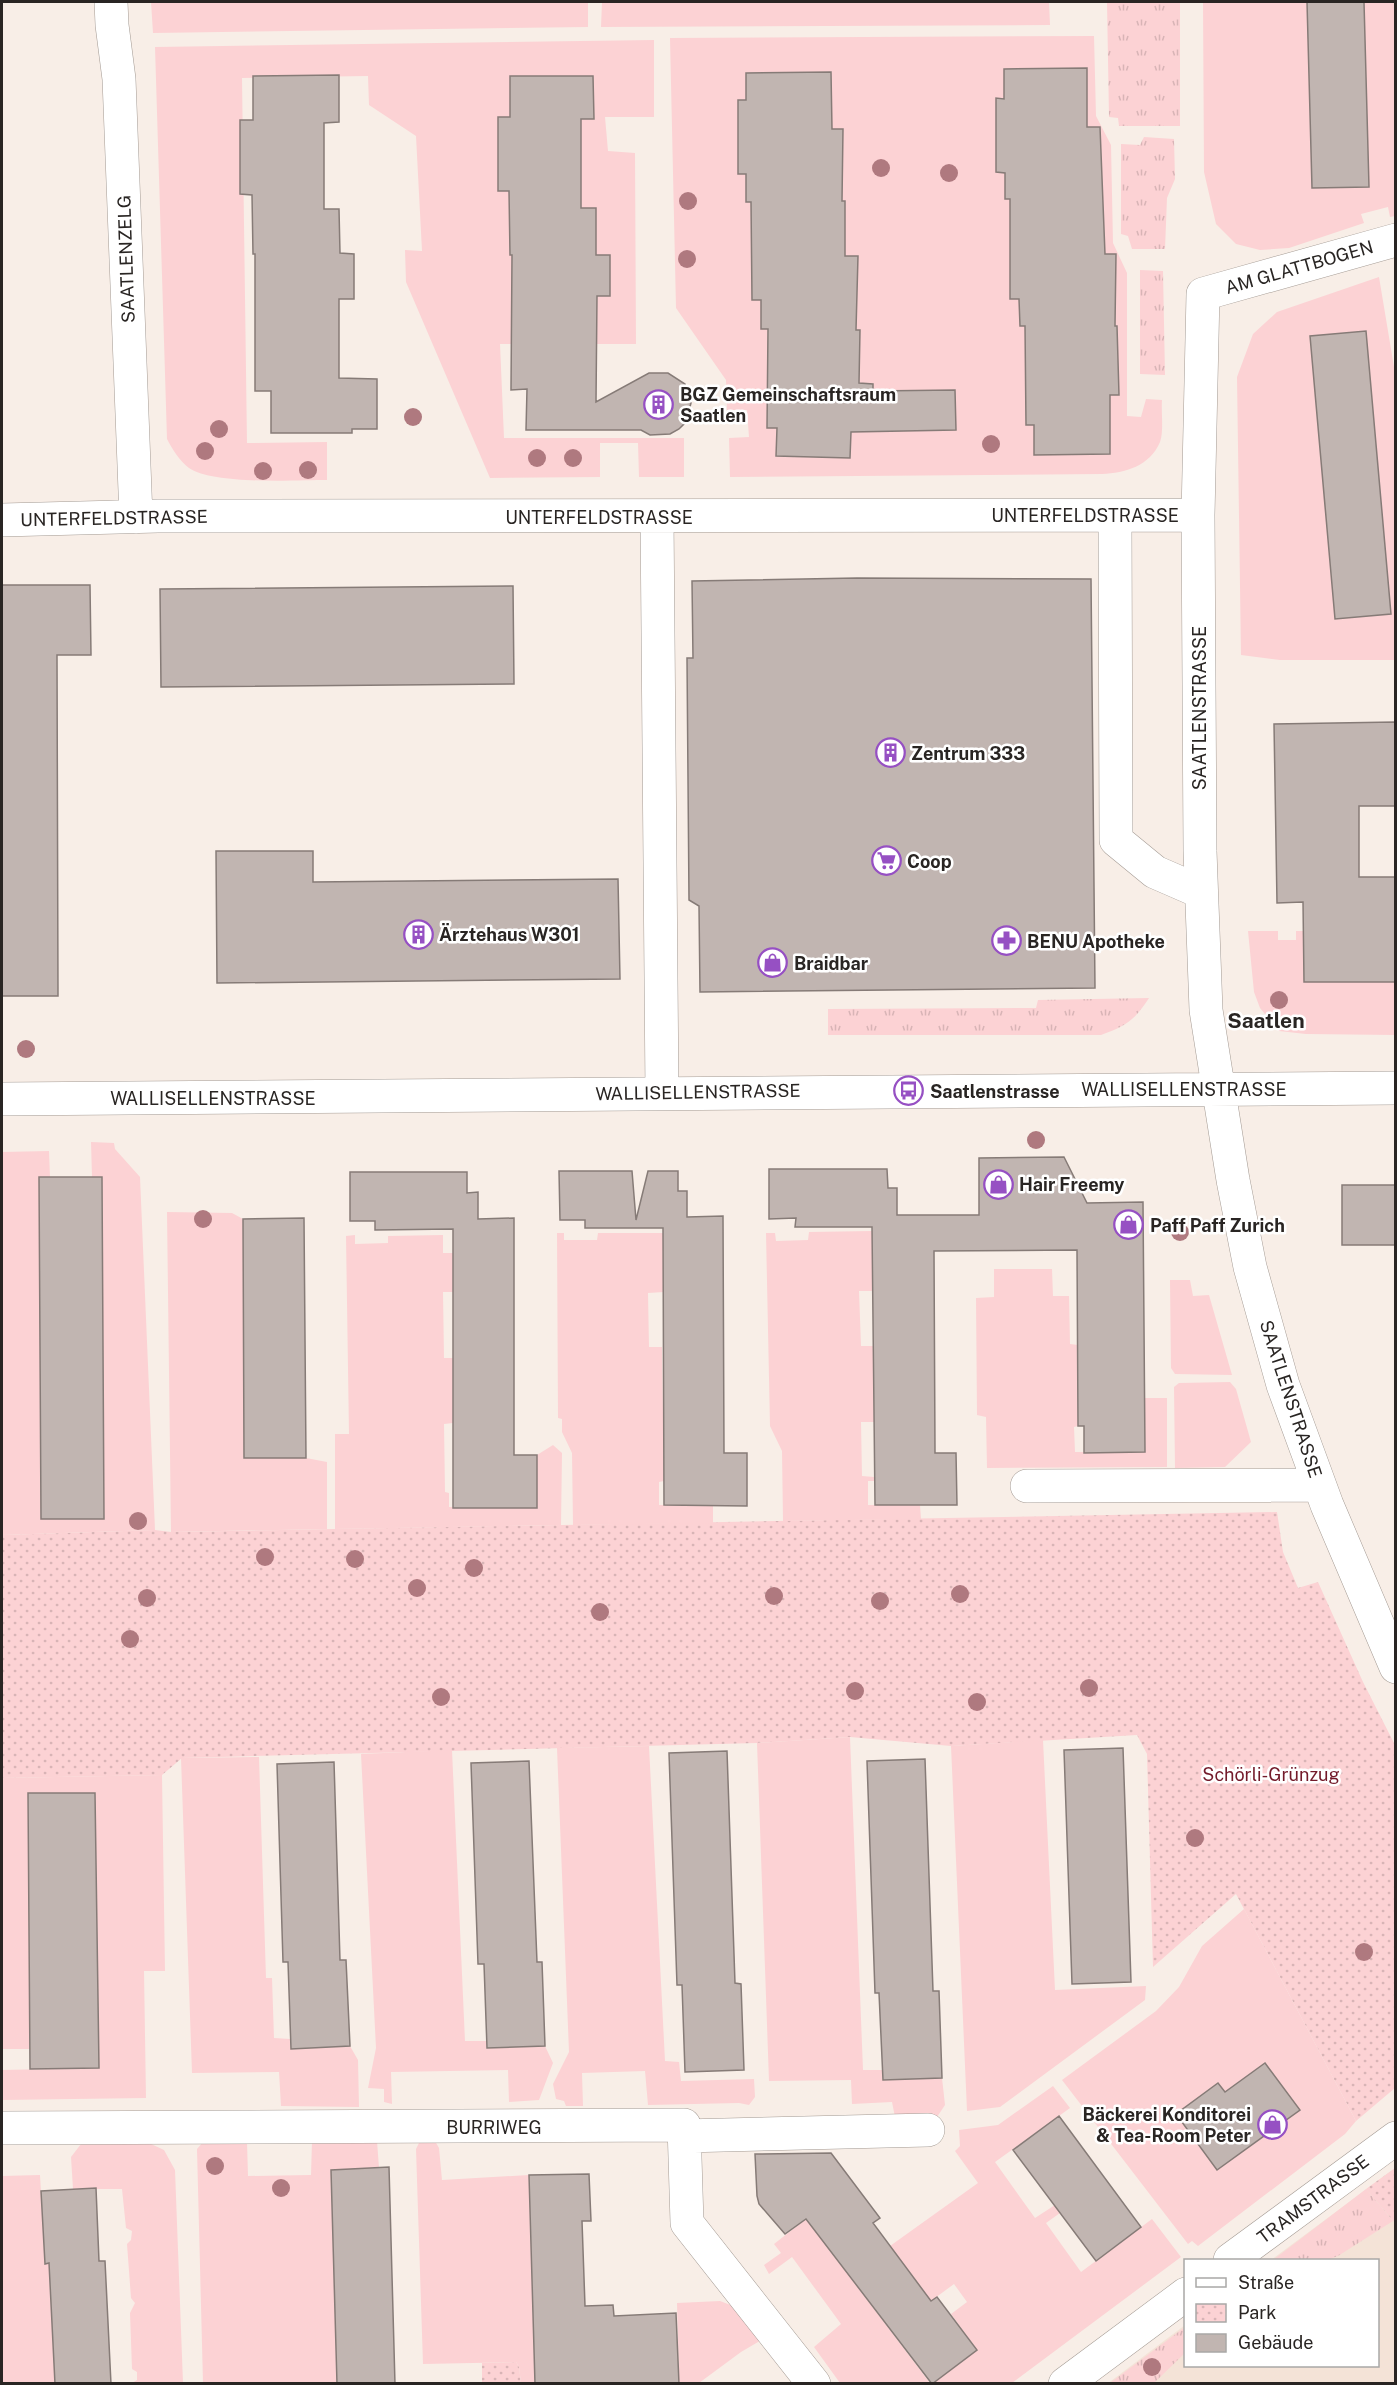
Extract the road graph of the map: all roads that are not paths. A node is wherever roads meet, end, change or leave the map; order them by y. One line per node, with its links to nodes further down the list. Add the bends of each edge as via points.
1 (111, 2): 7 (street, SAATLENZELG, via 119,79)
2 (1395, 240): 3 (street, AM GLATTBOGEN)
3 (1203, 294): 4 (street, SAATLENSTRASSE)
4 (1198, 515): 5 (street, UNTERFELDSTRASSE); 9 (street, SAATLENSTRASSE)
5 (1115, 516): 6 (street, UNTERFELDSTRASSE); 9 (street, via 1116,840 1155,872)
6 (657, 517): 7 (street, UNTERFELDSTRASSE); 12 (street)
7 (136, 518): 8 (street, UNTERFELDSTRASSE)
8 (2, 520)
9 (1201, 892): 11 (street, SAATLENSTRASSE, via 1206,1010)
10 (1395, 1088): 11 (street, WALLISELLENSTRASSE)
11 (1218, 1089): 12 (street, WALLISELLENSTRASSE); 14 (street, SAATLENSTRASSE, via 1250,1266 1283,1385)
12 (662, 1093): 13 (street, WALLISELLENSTRASSE)
13 (2, 1099)
14 (1319, 1485): 15 (street); 16 (street, SAATLENSTRASSE)
15 (1027, 1486)
16 (1395, 1667)
17 (2, 2128): 19 (street, BURRIWEG, via 684,2125)
18 (928, 2130): 19 (street)
19 (684, 2136): 23 (street, via 687,2223)
20 (1395, 2138): 21 (street, TRAMSTRASSE)
21 (1231, 2259)
22 (1184, 2295): 24 (street)
23 (814, 2384)
24 (1065, 2384)

